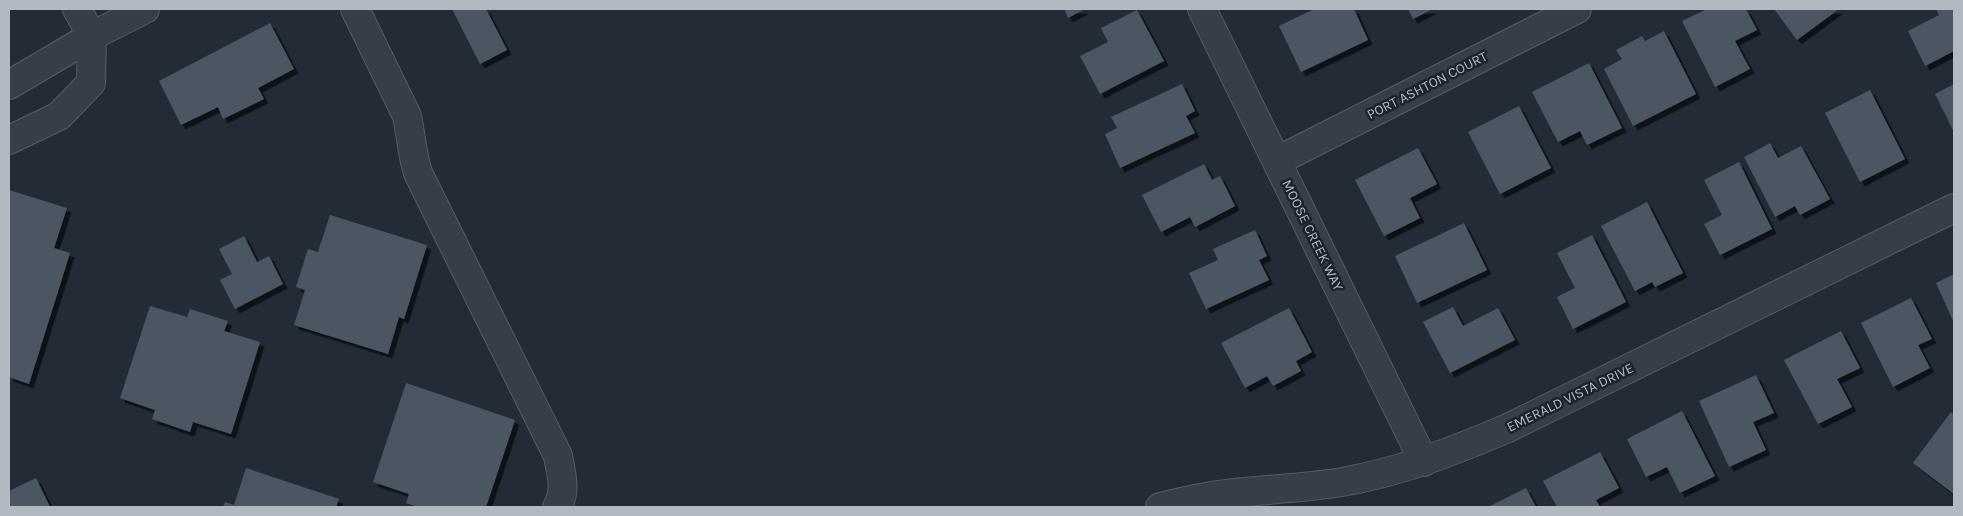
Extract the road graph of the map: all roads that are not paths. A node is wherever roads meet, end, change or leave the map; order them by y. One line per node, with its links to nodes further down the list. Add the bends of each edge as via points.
1 (77, 9): 6 (street)
2 (145, 9): 6 (street)
3 (355, 9): 12 (street, via 407,116 418,173 558,456 563,481)
4 (1202, 9): 9 (street, MOOSE CREEK WAY)
5 (1577, 9): 9 (street, PORT ASHTON COURT)
6 (92, 36): 7 (street); 8 (street, via 91,83 59,116)
7 (9, 85)
8 (9, 140)
9 (1277, 161): 11 (street, MOOSE CREEK WAY)
10 (1954, 208): 11 (street, EMERALD VISTA DRIVE, via 1508,428)
11 (1424, 462): 13 (street, EMERALD VISTA DRIVE, via 1343,482 1234,493)
12 (557, 507)
13 (1160, 507)

